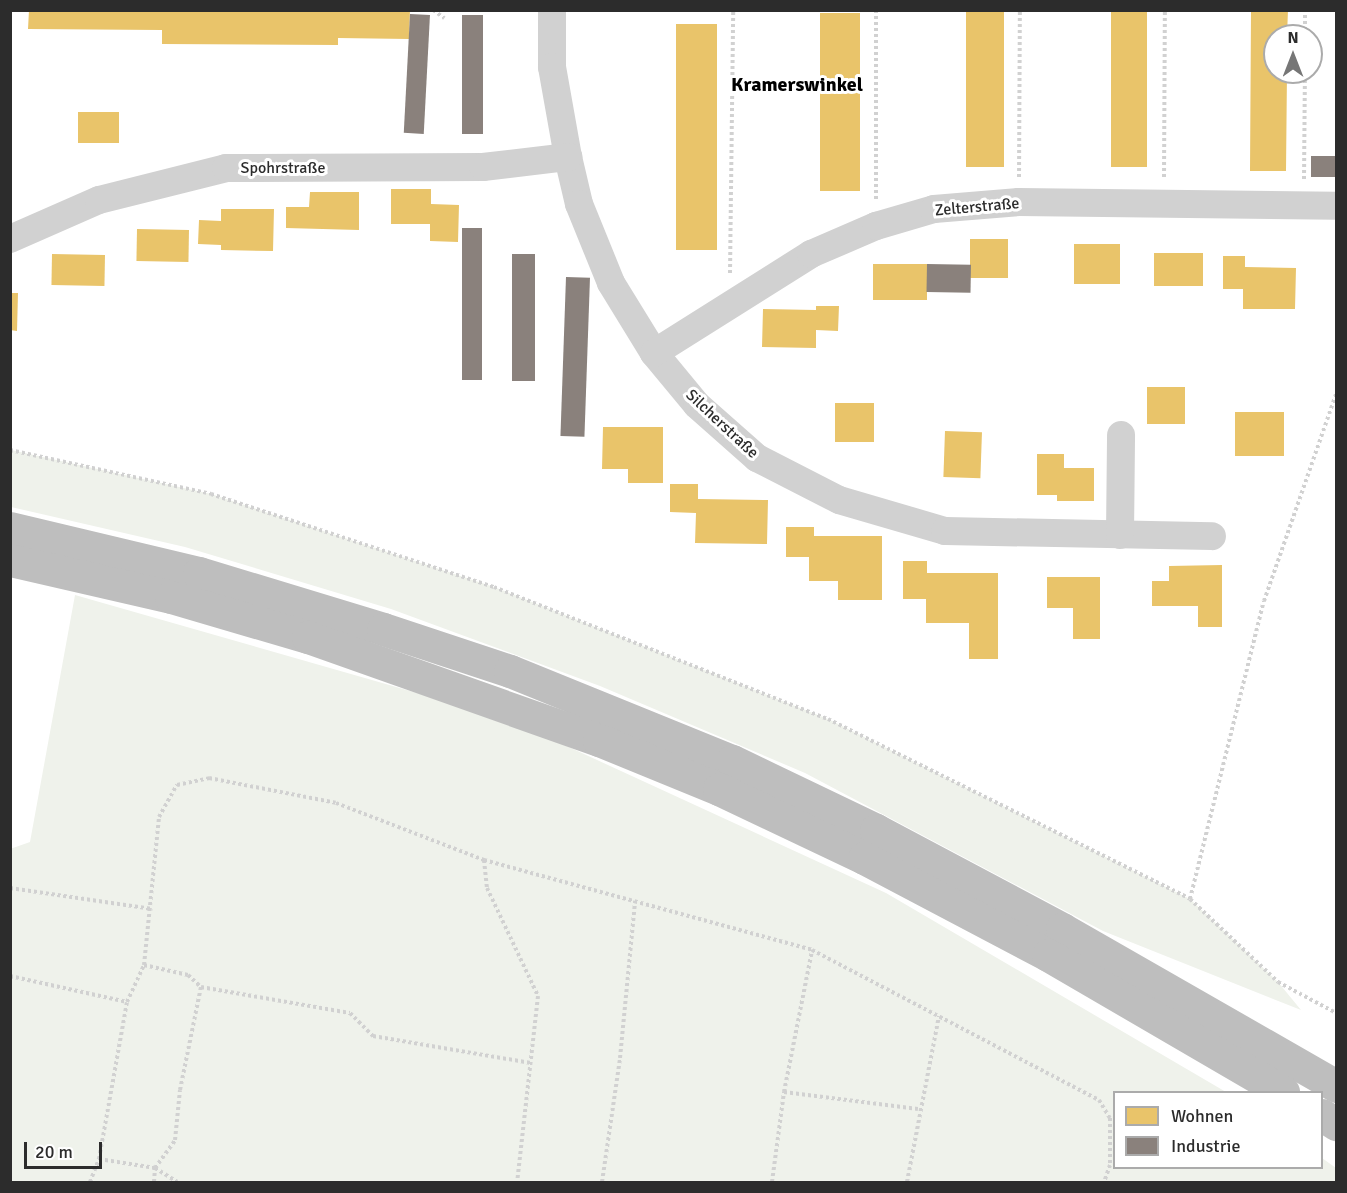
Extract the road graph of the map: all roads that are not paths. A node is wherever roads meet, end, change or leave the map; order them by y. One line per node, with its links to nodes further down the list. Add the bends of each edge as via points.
1 (552, 10): 2 (street, Silcherstraße, via 552,67)
2 (568, 157): 4 (street, Spohrstraße, via 483,167 226,168 99,200); 5 (street, Silcherstraße, via 579,204 611,283)
3 (1336, 206): 5 (street, Zelterstraße, via 1019,202 934,209 876,226 811,254)
4 (10, 239)
5 (654, 353): 8 (street, Silcherstraße, via 697,405 757,458 839,500 945,531)
6 (1121, 435): 8 (street)
7 (10, 528): 11 (highway, via 199,573 383,628 510,671 732,761 876,830 1062,929)
8 (1120, 535): 9 (street, Silcherstraße)
9 (1212, 536)
10 (10, 560): 12 (highway, via 171,597 308,637 599,740 719,789 864,858 1048,955)
11 (1336, 1086)
12 (1281, 1091)
13 (1323, 1116): 14 (highway)
14 (1336, 1124)

